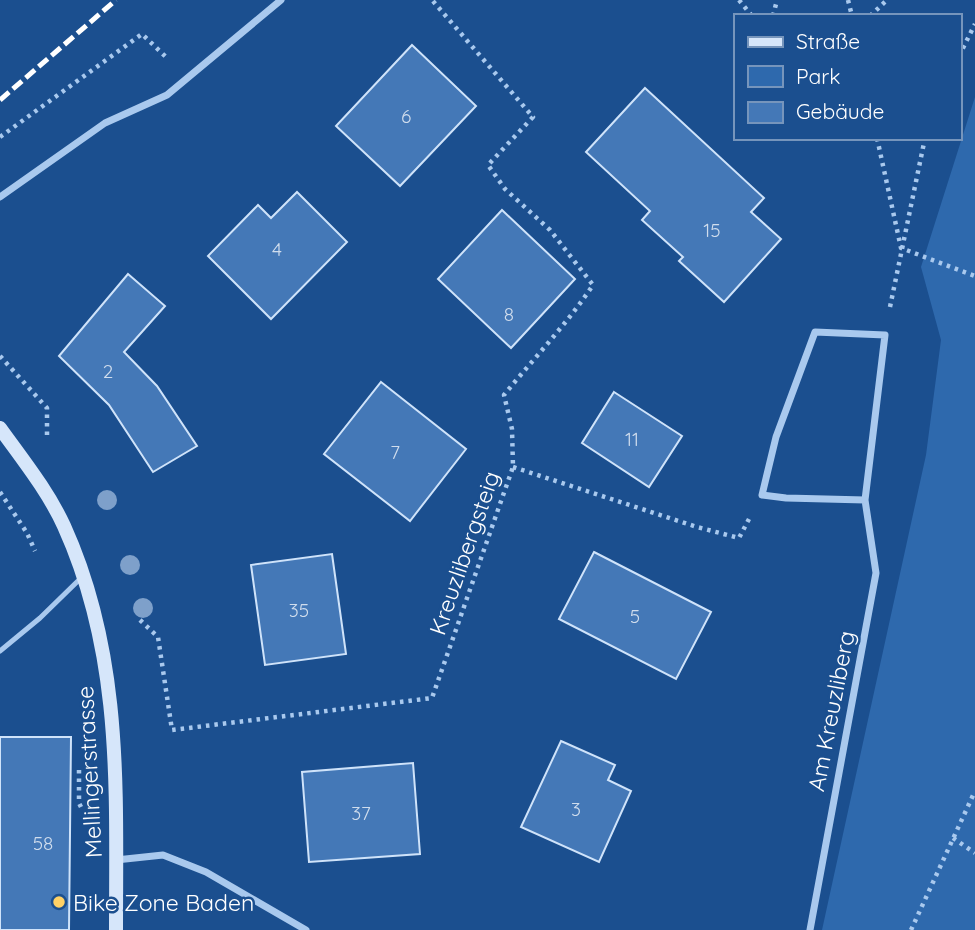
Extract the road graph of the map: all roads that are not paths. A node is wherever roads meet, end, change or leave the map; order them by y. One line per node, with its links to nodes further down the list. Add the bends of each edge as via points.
1 (281, 0): 2 (street, via 160,99 105,123)
2 (0, 197)
3 (0, 428): 5 (main road, Mellingerstrasse, via 46,492)
4 (866, 500): 4 (street, Am Kreuzliberg, via 885,335 815,332 776,437 762,495); 10 (street, Am Kreuzliberg, via 877,573)
5 (84, 575): 6 (lane); 7 (main road, Mellingerstrasse, via 102,640 113,718)
6 (0, 651)
7 (116, 860): 8 (main road, Mellingerstrasse); 9 (street, via 163,855 206,872)
8 (116, 930)
9 (306, 930)
10 (810, 930)

